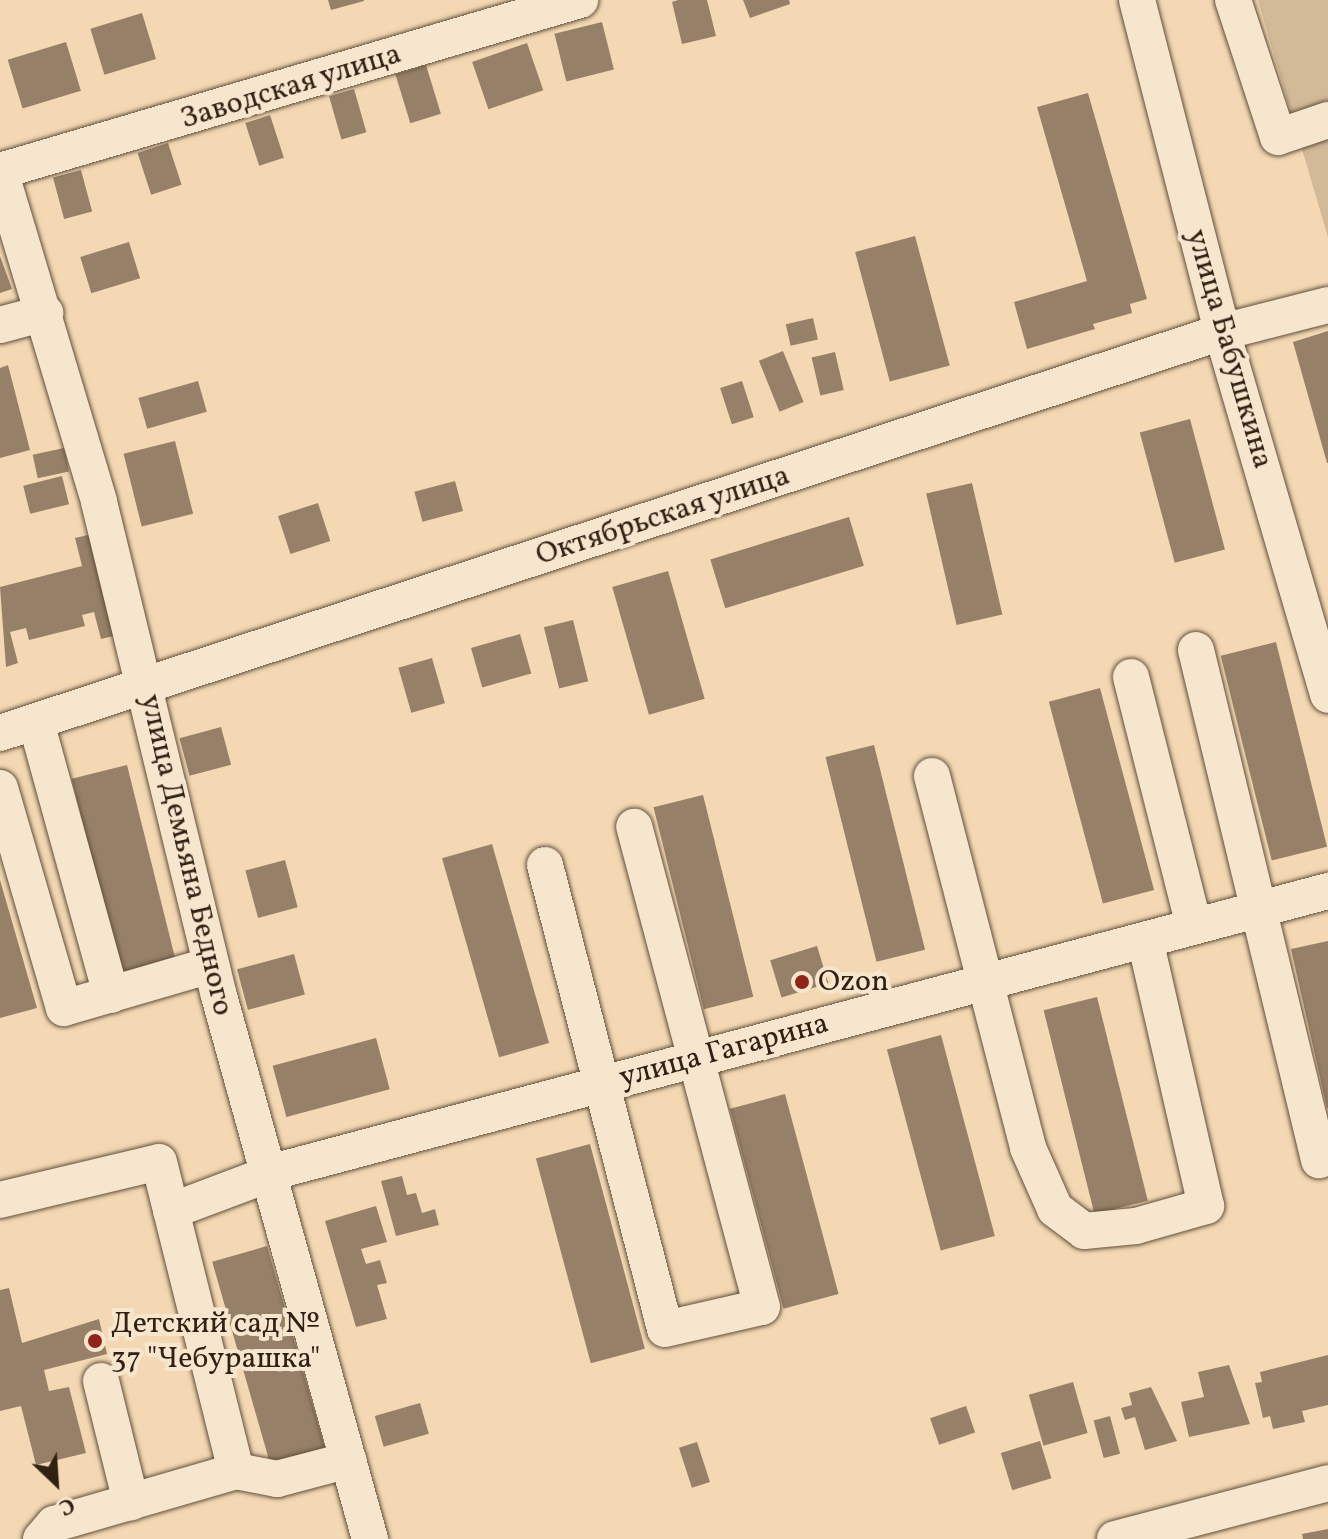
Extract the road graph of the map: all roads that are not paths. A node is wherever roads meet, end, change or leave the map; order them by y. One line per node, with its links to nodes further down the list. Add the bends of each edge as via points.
1 (580, 0): 5 (street, Заводская улица)
2 (1137, 0): 9 (street, улица Бабушкина)
3 (1233, 0): 4 (street, via 1278,137)
4 (1328, 120)
5 (0, 171): 7 (street, улица Демьяна Бедного)
6 (1328, 305): 9 (street, Октябрьская улица)
7 (45, 313): 8 (street); 12 (street, улица Демьяна Бедного)
8 (0, 325)
9 (1222, 332): 12 (street, Октябрьская улица); 13 (street, улица Бабушкина)
10 (1196, 650): 21 (street)
11 (1131, 677): 22 (street)
12 (146, 686): 14 (street, Октябрьская улица); 24 (street, улица Демьяна Бедного)
13 (1328, 695)
14 (36, 722): 15 (street, Октябрьская улица); 26 (street)
15 (0, 733)
16 (932, 776): 25 (street)
17 (0, 788): 26 (street, via 64,1008)
18 (634, 827): 27 (street)
19 (545, 865): 28 (street)
20 (1328, 891): 21 (street, улица Гагарина)
21 (1259, 909): 22 (street, улица Гагарина); 29 (street)
22 (1194, 926): 23 (street, улица Гагарина)
23 (1145, 940): 25 (street, улица Гагарина); 25 (street, via 1206,1206 1136,1226 1084,1231 1055,1209 1028,1148)
24 (211, 965): 26 (street); 30 (street, улица Демьяна Бедного)
25 (985, 982): 27 (street, улица Гагарина)
26 (111, 995)
27 (696, 1059): 28 (street, улица Гагарина); 28 (street, via 762,1307 665,1329)
28 (602, 1084): 30 (street, улица Гагарина)
29 (1319, 1160)
30 (268, 1174): 32 (street, улица Гагарина); 34 (street, улица Демьяна Бедного)
31 (0, 1200): 32 (street, via 159,1162)
32 (171, 1211): 35 (street)
33 (101, 1381): 37 (street)
34 (349, 1460): 35 (street, via 277,1479); 39 (street, улица Демьяна Бедного)
35 (236, 1471): 37 (street)
36 (1328, 1483): 40 (street)
37 (131, 1502): 38 (street, via 54,1524)
38 (41, 1539)
39 (370, 1539)
40 (1115, 1539)

